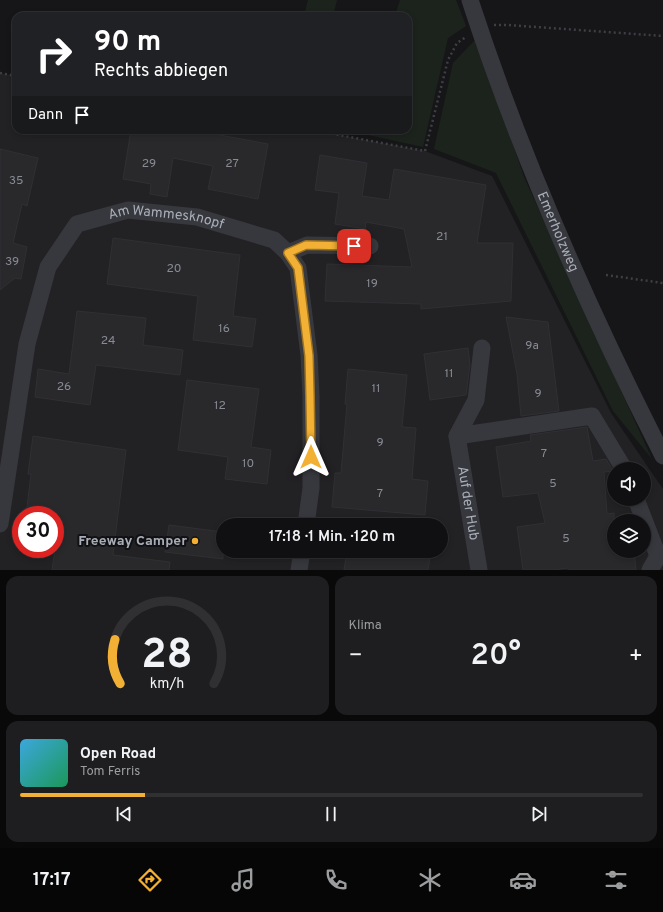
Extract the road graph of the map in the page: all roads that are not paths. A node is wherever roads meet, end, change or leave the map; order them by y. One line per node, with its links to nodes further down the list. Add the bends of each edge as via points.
1 (470, 0): 6 (street, Emerholzweg, via 529,162 578,279 626,384)
2 (370, 246): 3 (street, via 306,245)
3 (288, 253): 9 (street, Am Wammesknopf, via 298,268 309,356 311,488); 10 (street, Am Wammesknopf, via 274,240 196,217 128,210 77,224 48,267 27,344)
4 (482, 348): 5 (street, via 476,400)
5 (457, 436): 7 (street, via 592,416); 13 (street, Auf der Hub)
6 (663, 456)
7 (620, 462)
8 (639, 506): 14 (street, via 658,556)
9 (307, 518)
10 (0, 524)
11 (301, 558): 12 (street)
12 (300, 570)
13 (479, 570)
14 (650, 570)

